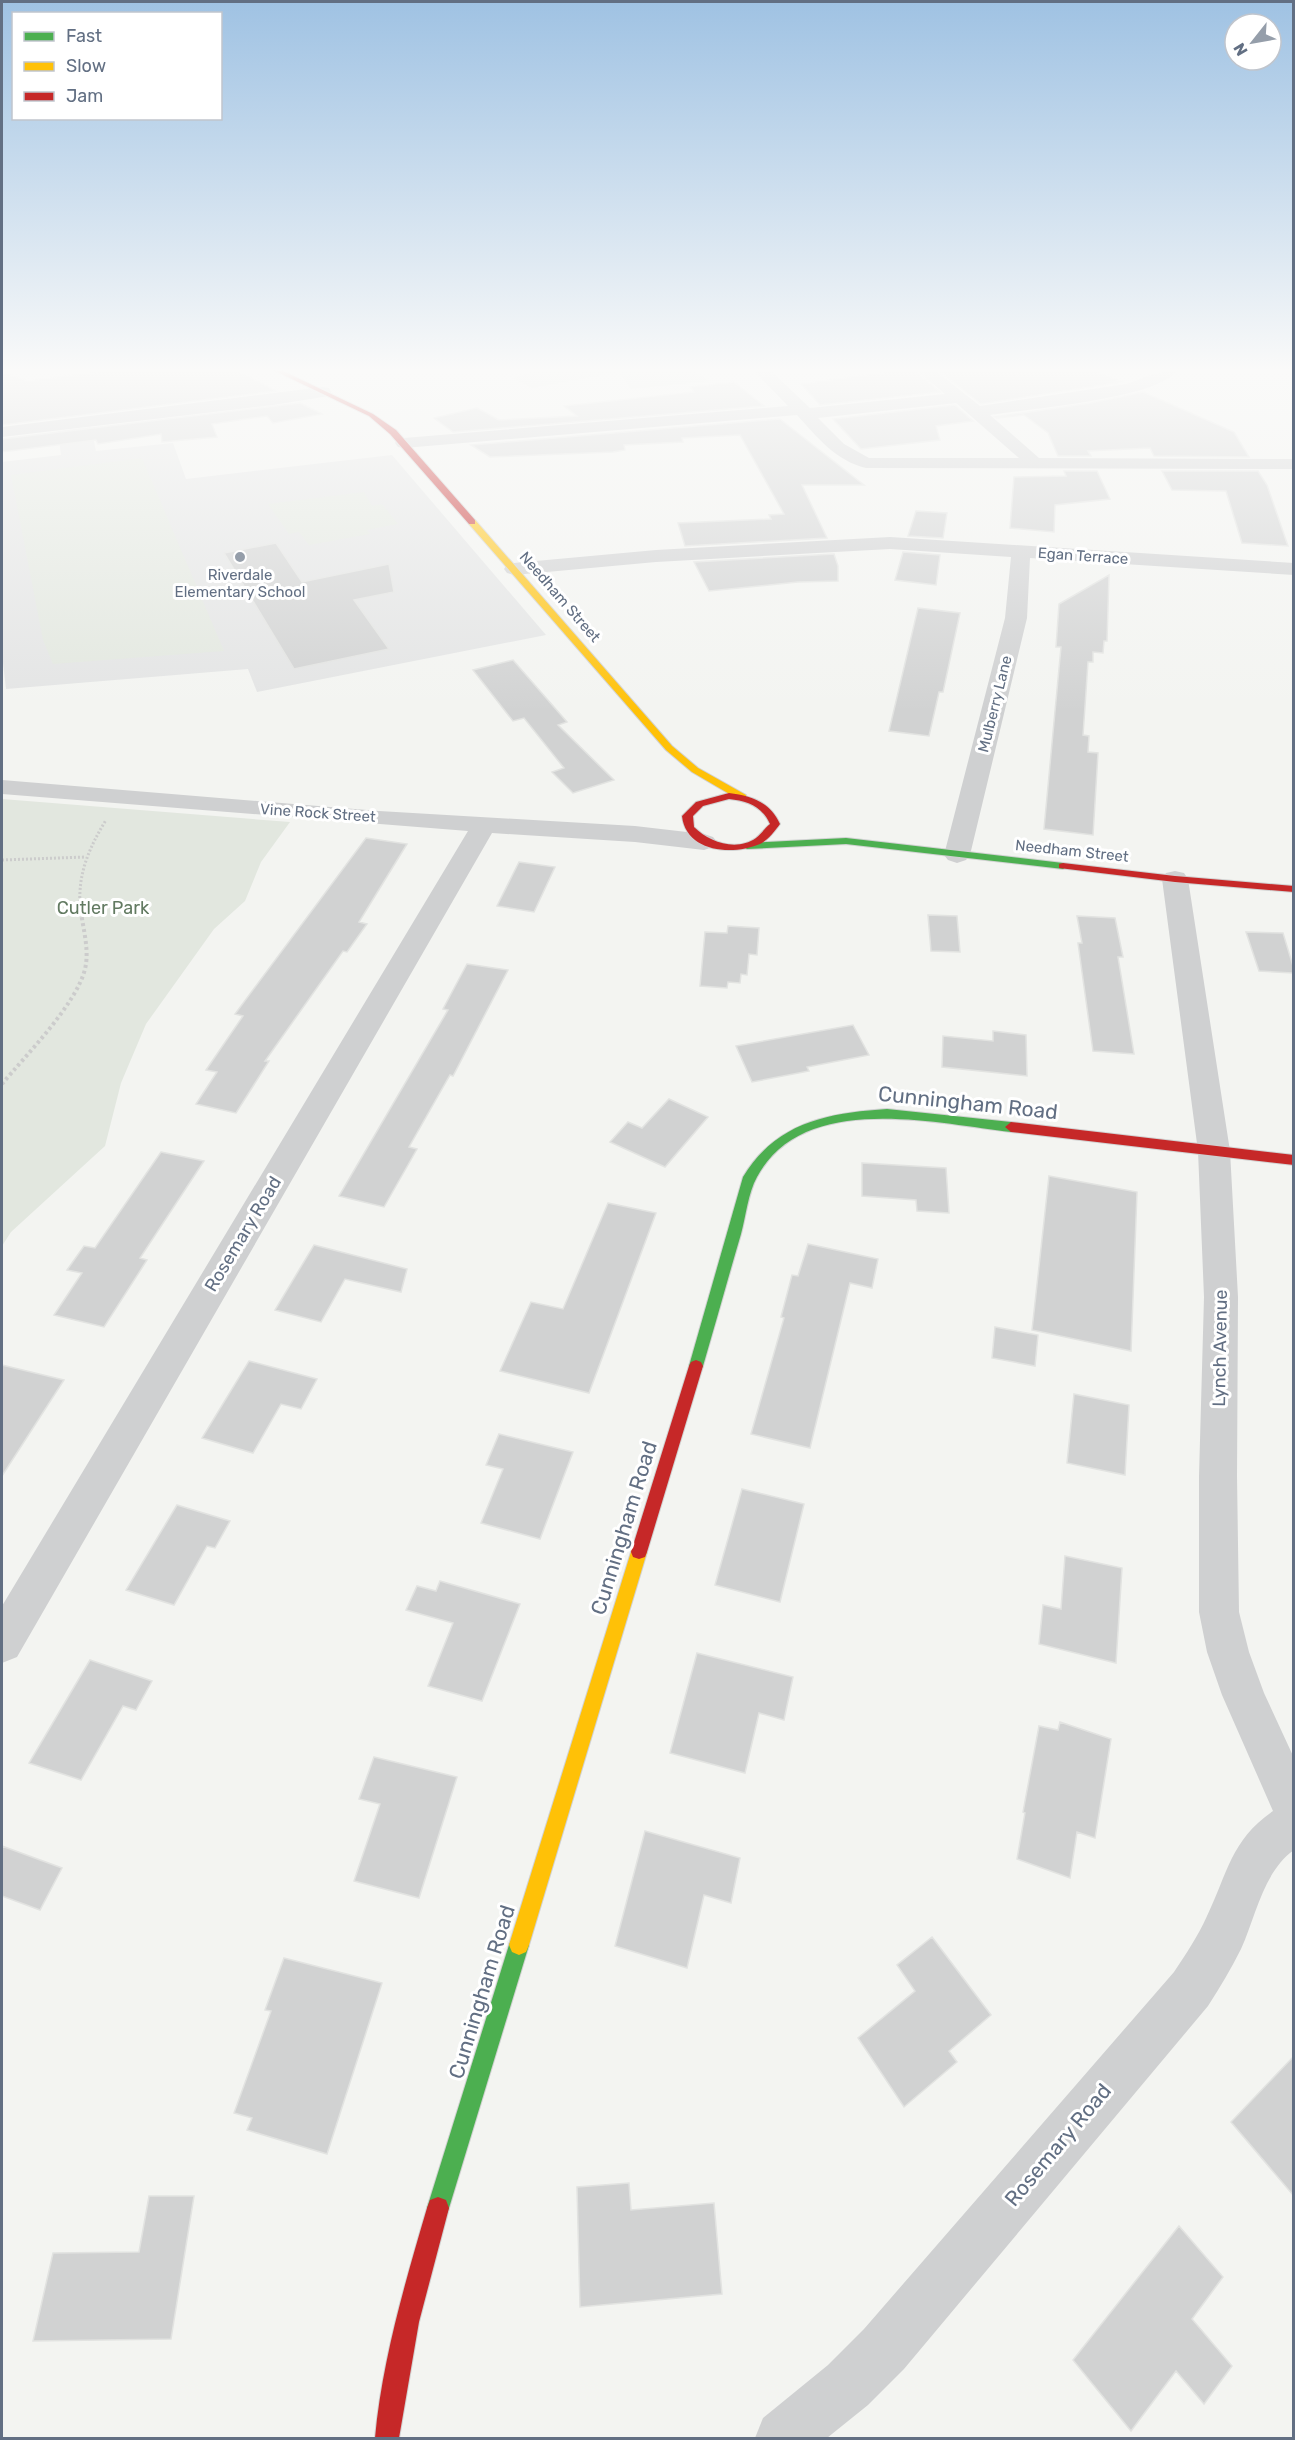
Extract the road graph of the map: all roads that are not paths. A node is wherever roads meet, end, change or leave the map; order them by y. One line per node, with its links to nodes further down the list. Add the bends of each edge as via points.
1 (441, 485): 3 (main road, Needham Street)
2 (1021, 551): 3 (street, Egan Terrace, via 867,544); 4 (street, Egan Terrace); 17 (street, Mulberry Lane, via 1016,618)
3 (514, 569): 5 (main road, Needham Street)
4 (1293, 570)
5 (669, 748): 7 (main road, Needham Street, via 695,771); 8 (main road, Needham Street)
6 (2, 787): 11 (street, Vine Rock Street)
7 (742, 798): 8 (main road); 9 (main road, Needham Street, via 762,805)
8 (691, 800): 13 (street, Vine Rock Street); 15 (main road, Needham Street, via 687,828)
9 (774, 817): 10 (main road); 16 (main road, via 775,824 767,837)
10 (789, 823)
11 (484, 825): 13 (street, Vine Rock Street); 22 (street, Rosemary Road)
12 (805, 828): 14 (main road, Needham Street)
13 (635, 834): 15 (street, Vine Rock Street)
14 (846, 841): 16 (main road, Needham Street); 17 (main road, Needham Street)
15 (704, 842): 16 (main road, Needham Street)
16 (747, 846)
17 (957, 855): 18 (main road, Needham Street)
18 (1175, 879): 19 (main road, Needham Street); 20 (street, Lynch Avenue)
19 (1293, 889)
20 (1214, 1151): 21 (main road, Cunningham Road); 23 (street, Lynch Avenue, via 1221,1297 1220,1612 1243,1695); 25 (main road, Cunningham Road, via 915,1116 862,1114 841,1116 799,1130 767,1150 756,1164 416,2279 395,2376)
21 (1293, 1160)
22 (2, 1643)
23 (1293, 1806)
24 (1293, 1824): 26 (street, Rosemary Road, via 1270,1839 1252,1863 1211,1959 1191,1989 884,2349)
25 (387, 2439)
26 (783, 2439)

